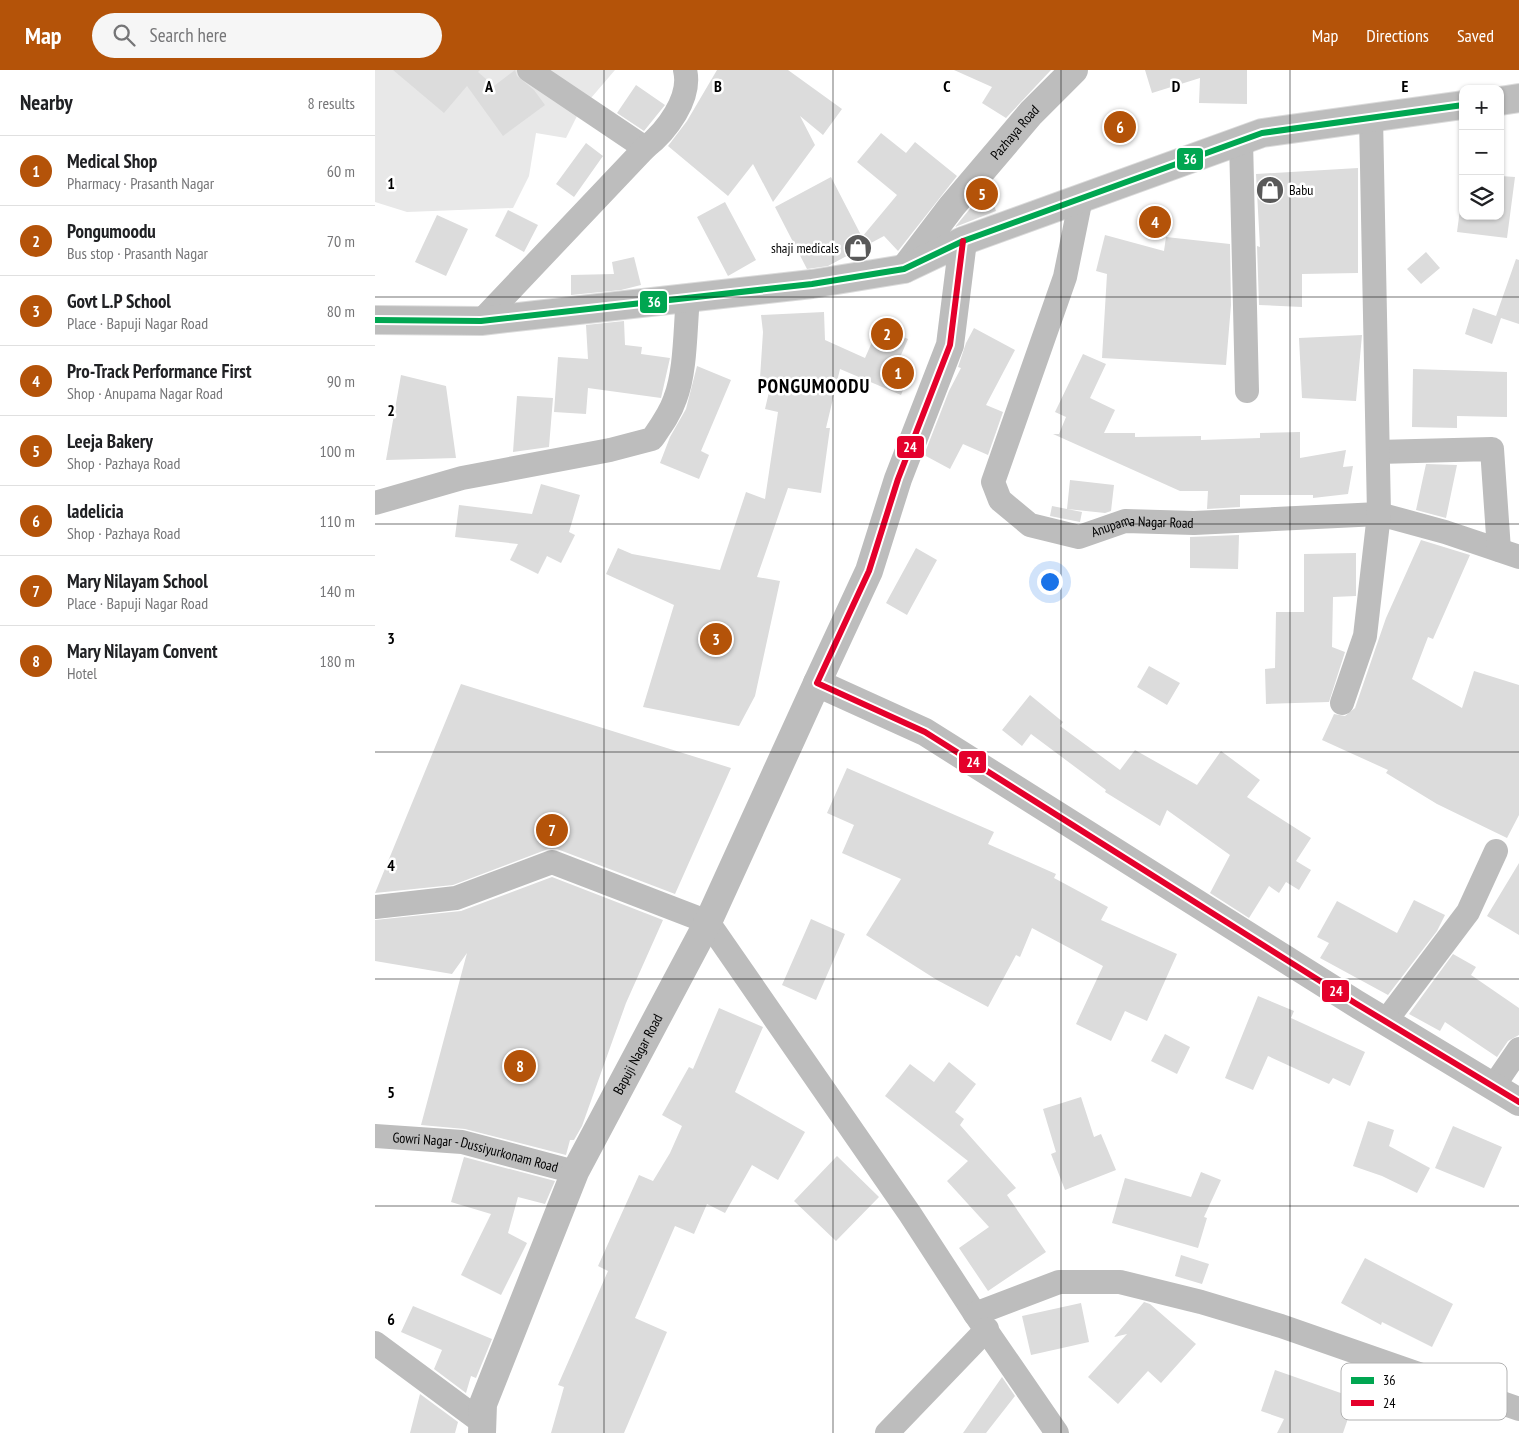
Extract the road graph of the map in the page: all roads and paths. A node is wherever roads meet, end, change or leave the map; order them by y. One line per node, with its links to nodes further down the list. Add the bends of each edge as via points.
1 (529, 70): 9 (street)
2 (685, 70): 9 (street, via 683,101 656,140)
3 (1070, 71): 12 (street, Pazhaya Road, via 952,206)
4 (1519, 98): 5 (street)
5 (1504, 100)
6 (1459, 106): 7 (street)
7 (1371, 117): 8 (street, via 1262,133); 17 (street)
8 (1241, 140): 10 (street); 16 (street)
9 (645, 148): 15 (street)
10 (1081, 198): 11 (street); 19 (street, Anupama Nagar Road, via 1065,277 995,473 993,482 1000,500 1030,525 1079,537 1125,521 1194,523)
11 (963, 241): 12 (street); 21 (street, Bapuji Nagar Road, via 949,345 898,479 869,571)
12 (904, 268): 13 (street, via 812,284)
13 (688, 298): 15 (street); 18 (street, via 676,397 667,418 652,439 462,478)
14 (375, 320): 15 (street)
15 (481, 321)
16 (1247, 391)
17 (1378, 452): 19 (street); 20 (street, via 1492,448)
18 (375, 503)
19 (1379, 514): 20 (street, Anupama Nagar Road); 22 (street, via 1365,636)
20 (1509, 553)
21 (817, 683): 25 (street, Bapuji Nagar Road); 26 (street, via 925,732)
22 (1342, 703)
23 (1496, 851): 26 (street, via 1468,912)
24 (375, 907): 25 (street, via 455,898 552,862)
25 (708, 922): 31 (street, Bapuji Nagar Road); 32 (street)
26 (1385, 1022): 28 (street)
27 (1519, 1049): 28 (street)
28 (1493, 1087): 29 (street)
29 (1519, 1102)
30 (375, 1136): 31 (street, Gowri Nagar - Dussiyurkonam Road, via 462,1142)
31 (575, 1172): 37 (street, Bapuji Nagar Road, via 483,1404)
32 (981, 1321): 34 (street, via 1059,1282 1120,1282 1281,1326); 38 (street); 39 (street)
33 (375, 1343): 37 (street)
34 (1387, 1363)
35 (1507, 1405): 36 (street)
36 (1519, 1409)
37 (482, 1428)
38 (887, 1433)
39 (1057, 1433)

